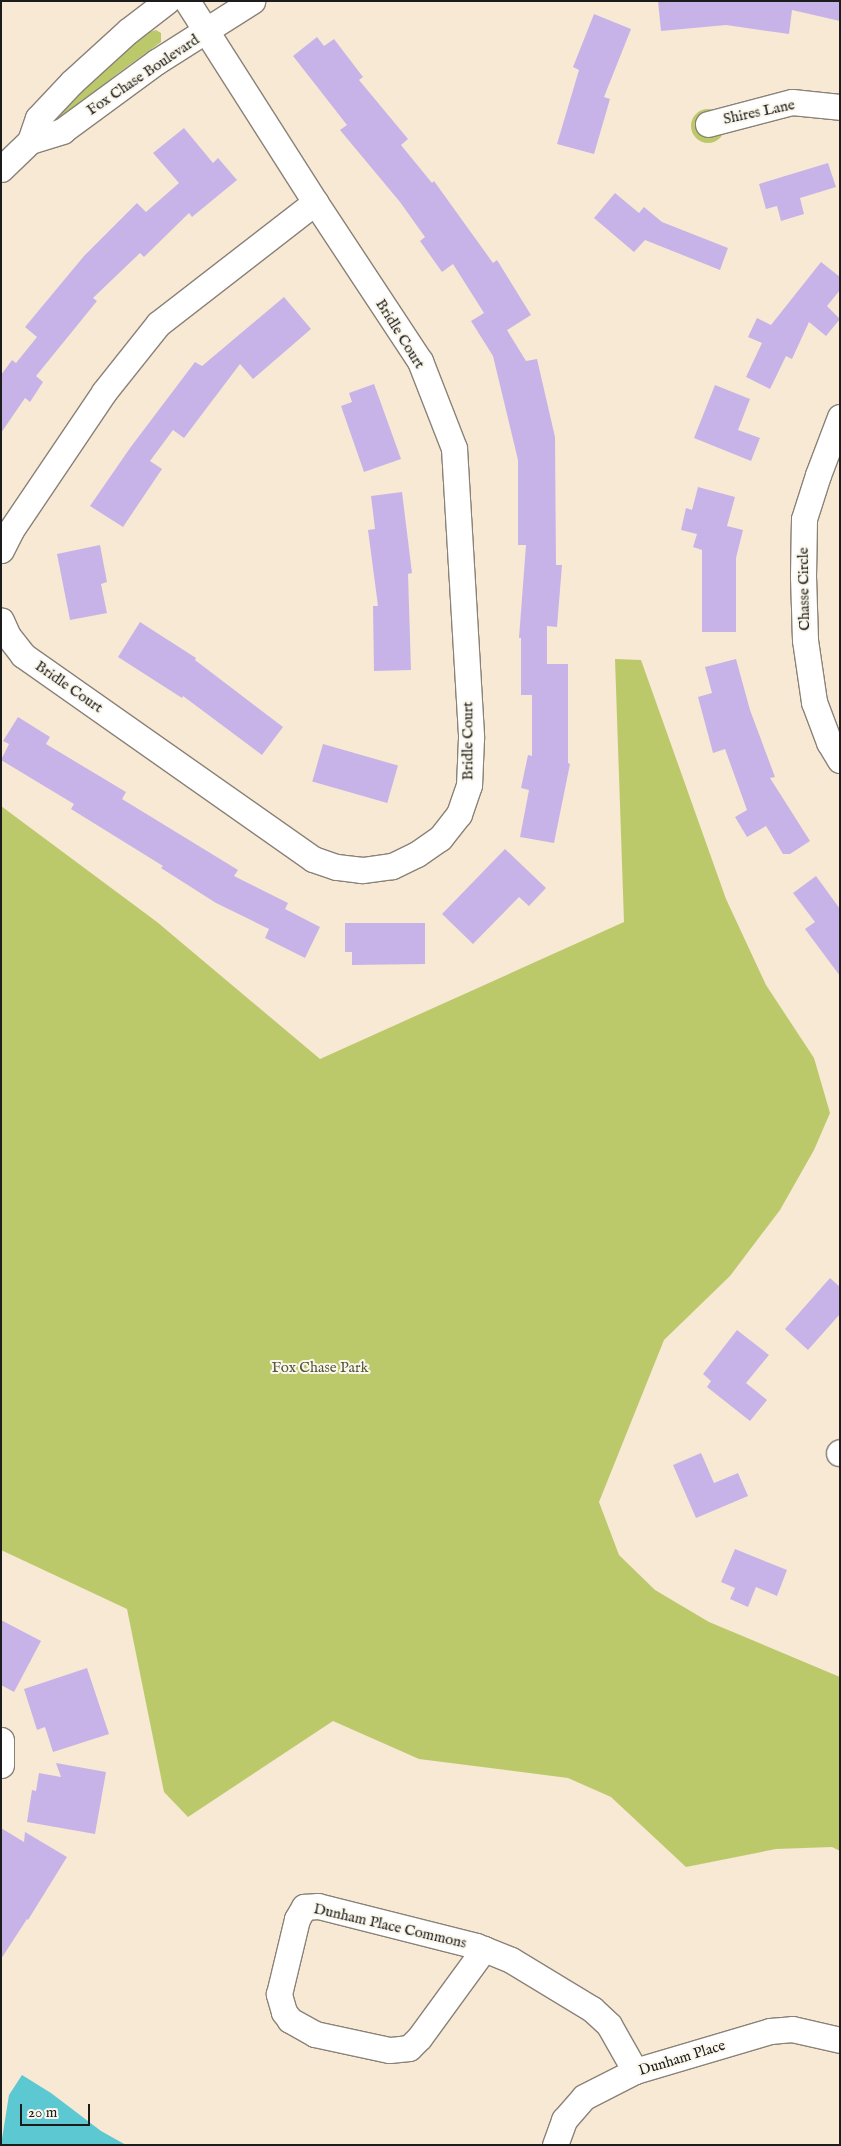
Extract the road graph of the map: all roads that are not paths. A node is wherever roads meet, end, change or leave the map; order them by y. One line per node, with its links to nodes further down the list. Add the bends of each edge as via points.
1 (167, 1): 7 (street, Fox Chase Boulevard, via 72,82 38,118)
2 (187, 1): 4 (street, Bridle Court)
3 (252, 1): 4 (street, Fox Chase Boulevard)
4 (207, 31): 7 (street, Fox Chase Boulevard, via 156,62 62,131); 9 (street, Bridle Court)
5 (840, 107): 6 (street, Shires Lane, via 792,102)
6 (708, 124)
7 (30, 141): 8 (street, Fox Chase Boulevard)
8 (3, 162)
9 (315, 202): 11 (street, via 158,324 104,392 11,530); 12 (street, Bridle Court, via 420,361 454,448 471,738 469,785 459,814 440,838 392,866 362,870 336,867 313,859 23,655 8,636)
10 (840, 417): 13 (street, Chasse Circle, via 804,520 803,576 805,640 814,702 829,742)
11 (1, 550)
12 (1, 620)
13 (840, 760)
14 (1, 1740): 15 (street)
15 (1, 1765)
16 (484, 1949): 16 (street, Dunham Place Commons, via 318,1906 304,1907 294,1928 280,1994 284,2012 290,2020 315,2034 390,2050 409,2048); 18 (street, Dunham Place Commons, via 511,1960 592,2009 609,2025)
17 (840, 2040): 18 (street, Dunham Place, via 792,2029 770,2031)
18 (635, 2071): 19 (street, Dunham Place, via 584,2097 564,2120 554,2140)
19 (555, 2145)

